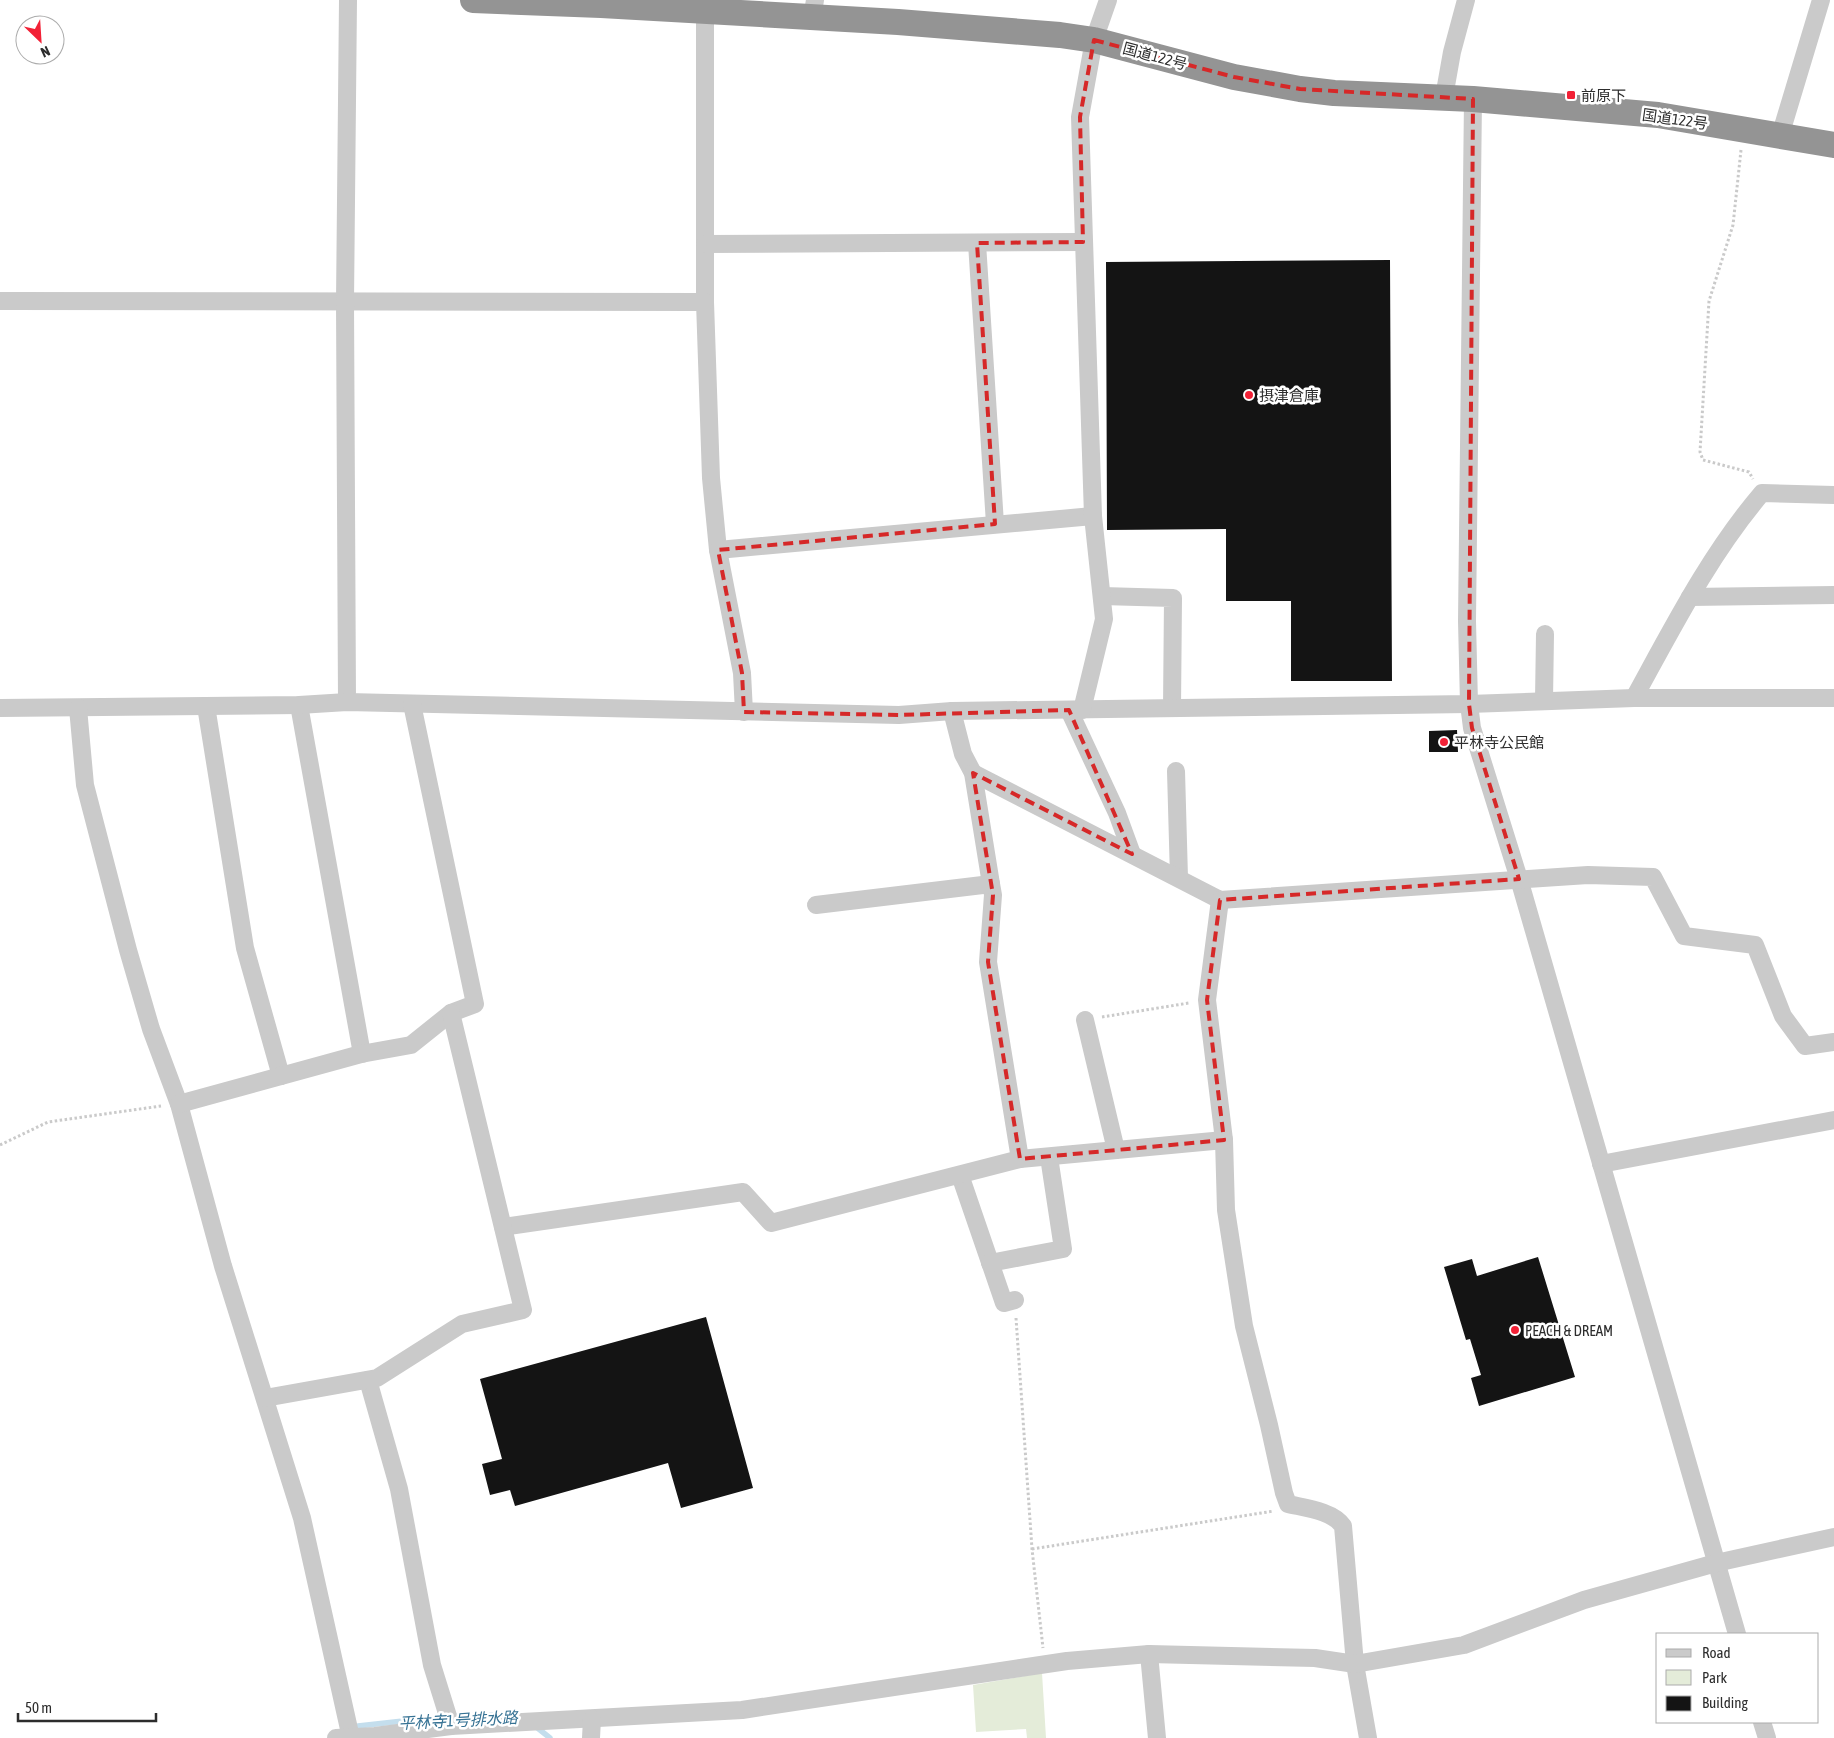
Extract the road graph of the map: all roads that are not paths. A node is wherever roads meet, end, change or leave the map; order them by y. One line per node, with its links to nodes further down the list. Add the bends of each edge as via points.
1 (348, 0): 17 (street)
2 (472, 0): 7 (highway, 国道122号)
3 (1108, 0): 8 (street)
4 (1466, 0): 9 (street)
5 (1821, 0): 11 (street)
6 (813, 9): 7 (highway, 国道122号); 8 (highway, 国道122号)
7 (705, 12): 15 (street)
8 (1094, 40): 9 (highway, 国道122号, via 1234,77 1300,89); 14 (street, via 1080,117)
9 (1444, 97): 10 (highway, 国道122号)
10 (1473, 99): 11 (highway, 国道122号, via 1658,115); 32 (street, via 1467,601)
11 (1780, 136): 12 (highway, 国道122号)
12 (1834, 145)
13 (977, 242): 14 (street); 15 (street); 21 (street)
14 (1084, 242): 20 (street)
15 (705, 244): 18 (street)
16 (0, 301): 17 (street)
17 (346, 302): 18 (street); 30 (street)
18 (705, 302): 22 (street, via 711,478)
19 (1834, 495): 25 (street, via 1762,493 1743,515)
20 (1093, 516): 21 (street); 24 (street)
21 (994, 524): 22 (street)
22 (718, 550): 40 (street, via 742,673)
23 (1834, 595): 25 (street)
24 (1102, 596): 37 (street, via 1172,598); 38 (street, via 1104,619)
25 (1690, 597): 27 (street)
26 (1545, 634): 29 (street)
27 (1634, 698): 28 (street); 29 (street)
28 (1834, 698)
29 (1544, 700): 32 (street)
30 (347, 702): 31 (street); 33 (street)
31 (412, 704): 40 (street); 49 (street, via 475,1004)
32 (1469, 704): 37 (street); 45 (street, via 1472,728)
33 (299, 705): 34 (street); 52 (street)
34 (206, 706): 36 (street); 53 (street, via 245,948)
35 (0, 708): 36 (street)
36 (78, 708): 54 (street, via 85,785 128,950)
37 (1172, 708): 38 (street)
38 (1075, 710): 39 (street); 43 (street)
39 (952, 711): 40 (street, via 899,715); 42 (street, via 963,754)
40 (744, 712)
41 (1176, 771): 44 (street)
42 (973, 773): 43 (street); 46 (street)
43 (1132, 854): 44 (street)
44 (1179, 878): 47 (street)
45 (1519, 879): 47 (street); 51 (street, via 1588,875 1652,877 1684,936 1755,945 1783,1016 1805,1046); 60 (street)
46 (991, 884): 48 (street); 59 (street, via 988,962)
47 (1220, 900): 56 (street, via 1207,1000)
48 (816, 905)
49 (450, 1013): 52 (street, via 411,1046); 62 (street)
50 (1085, 1020): 57 (street)
51 (1834, 1042)
52 (362, 1054): 53 (street)
53 (281, 1076): 54 (street)
54 (179, 1104): 66 (street, via 223,1266)
55 (1834, 1120): 60 (street)
56 (1224, 1140): 57 (street); 71 (street, via 1226,1210 1244,1326 1284,1493 1288,1504 1326,1514 1340,1520 1343,1526)
57 (1116, 1150): 58 (street)
58 (1049, 1157): 59 (street); 63 (street, via 1063,1249)
59 (1020, 1160): 61 (street)
60 (1601, 1164): 68 (street)
61 (960, 1175): 62 (street, via 771,1224 743,1192); 63 (street)
62 (503, 1227): 65 (street, via 524,1310 462,1324 378,1378)
63 (990, 1263): 64 (street, via 1004,1303)
64 (1015, 1300)
65 (368, 1380): 66 (street); 74 (street, via 399,1489 432,1665)
66 (265, 1398): 77 (street, via 302,1518)
67 (1834, 1537): 68 (street)
68 (1716, 1563): 69 (street); 71 (street, via 1584,1600 1464,1646)
69 (1736, 1633)
70 (1149, 1654): 71 (street, via 1315,1658); 72 (street, via 1067,1660 742,1710); 79 (street)
71 (1355, 1664): 80 (street)
72 (592, 1719): 75 (street); 78 (street)
73 (1762, 1723): 81 (street)
74 (451, 1726): 75 (street); 76 (street)
75 (477, 1732)
76 (376, 1737): 77 (street)
77 (346, 1738)
78 (591, 1738)
79 (1157, 1738)
80 (1368, 1738)
81 (1767, 1738)

